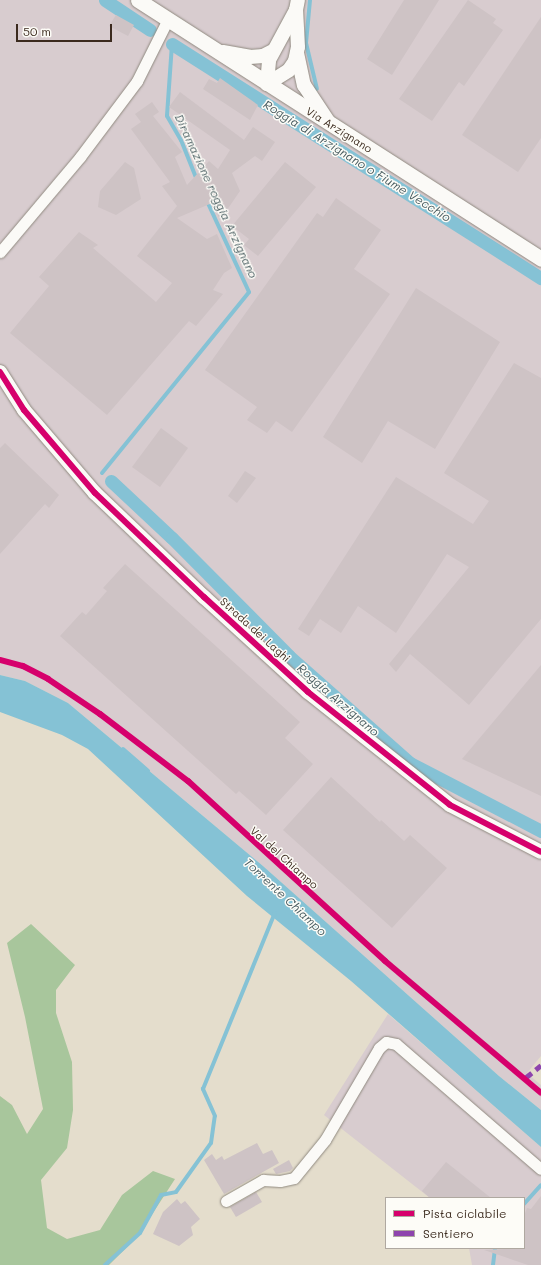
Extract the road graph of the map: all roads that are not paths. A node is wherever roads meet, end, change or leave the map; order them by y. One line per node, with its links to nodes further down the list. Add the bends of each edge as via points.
1 (138, 0): 3 (main road, Via Arzignano)
2 (297, 5): 5 (street); 6 (street)
3 (168, 19): 4 (main road, Via Arzignano); 9 (street, via 137,81 80,157)
4 (216, 50): 5 (street, via 238,57 263,56); 7 (main road, Via Arzignano)
5 (273, 51): 7 (street, via 268,60)
6 (297, 53): 7 (street, via 289,70); 8 (street, via 304,85)
7 (267, 84): 8 (main road, Via Arzignano)
8 (331, 125): 10 (main road, Via Arzignano)
9 (0, 252)
10 (541, 259)
11 (0, 372): 12 (street, Strada dei Laghi, via 24,410 96,493 204,598 308,692 450,805)
12 (541, 852)
13 (541, 1169): 14 (street, via 396,1044 386,1042 379,1048 326,1140 294,1178 280,1181 263,1180)
14 (226, 1201)

